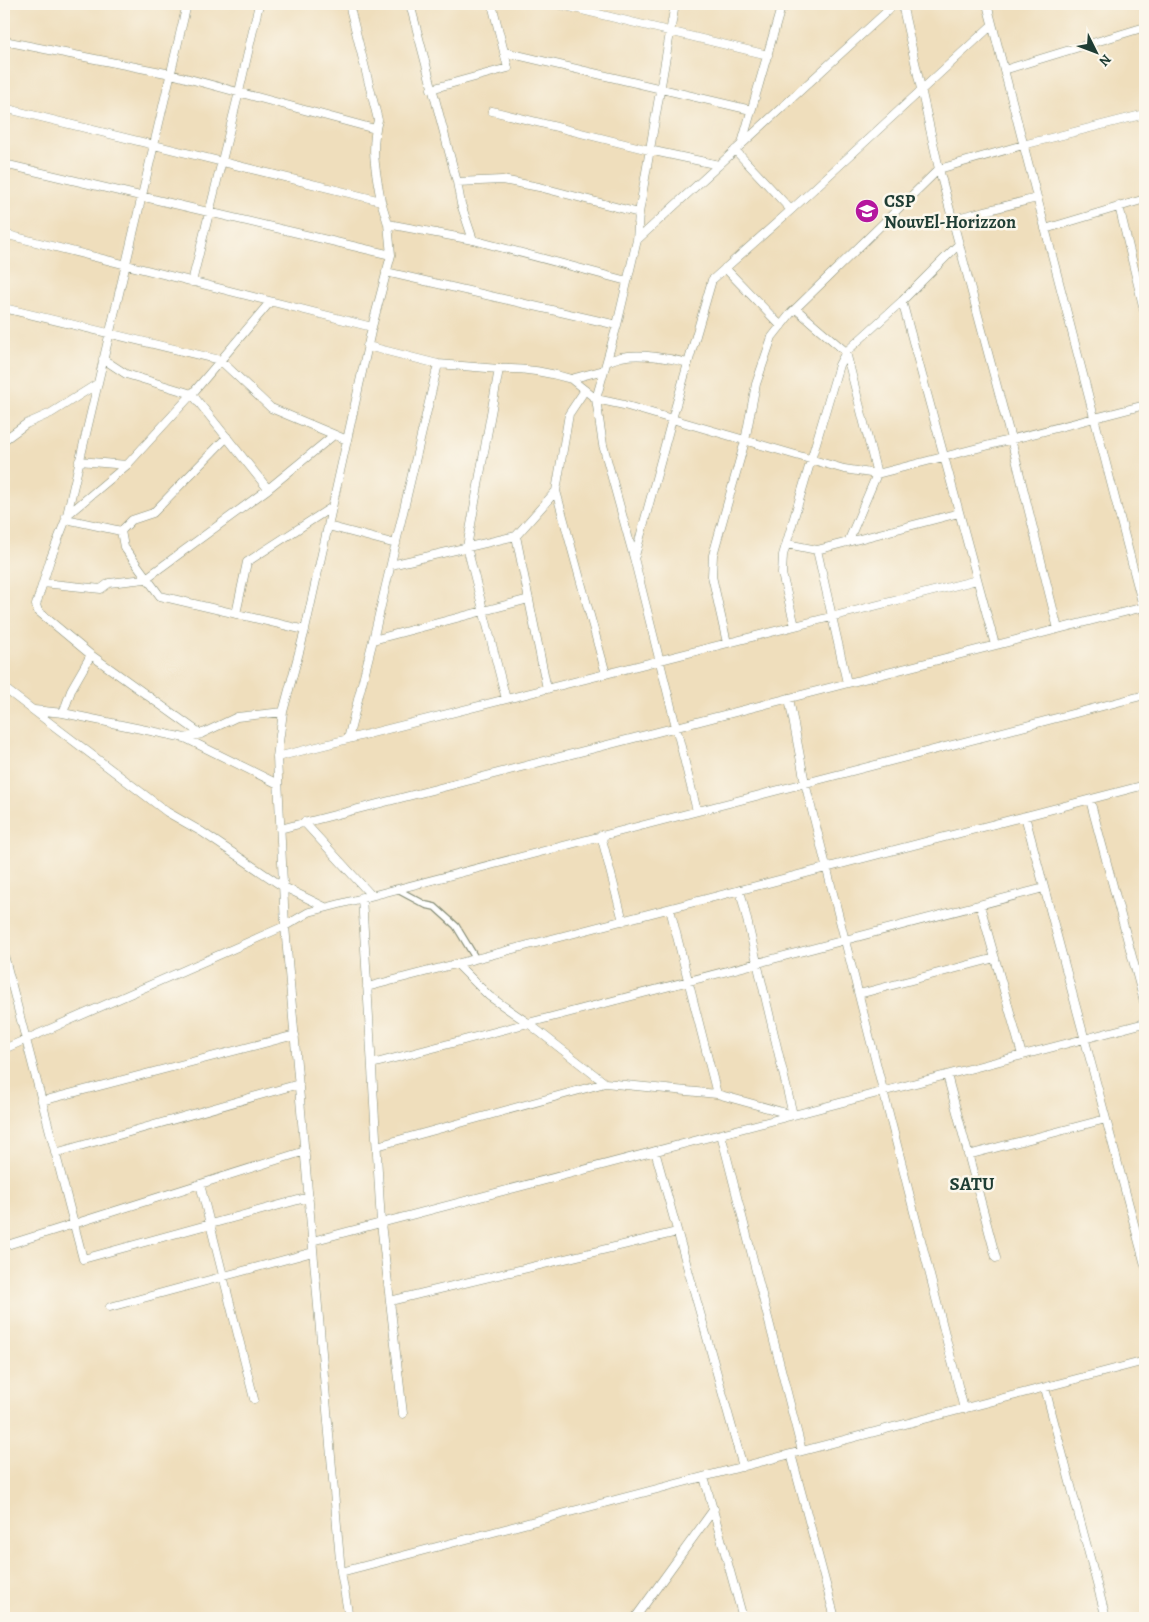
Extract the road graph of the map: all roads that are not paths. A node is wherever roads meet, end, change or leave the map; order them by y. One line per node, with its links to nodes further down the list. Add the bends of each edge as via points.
1 (187, 4): 20 (street)
2 (259, 4): 24 (street)
3 (349, 4): 29 (street, via 378,120)
4 (424, 4): 12 (street)
5 (492, 4): 17 (street)
6 (557, 4): 15 (street)
7 (674, 4): 15 (street)
8 (788, 4): 18 (street, via 780,11)
9 (895, 4): 32 (street)
10 (902, 4): 23 (street)
11 (987, 4): 13 (street)
12 (410, 5): 21 (street)
13 (992, 25): 19 (street); 23 (street)
14 (1145, 27): 19 (street)
15 (670, 31): 18 (street); 22 (street)
16 (4, 41): 20 (street)
17 (504, 52): 21 (street, via 508,68); 22 (street)
18 (768, 55): 26 (street)
19 (1004, 70): 31 (street)
20 (170, 74): 24 (street); 30 (street)
21 (431, 88): 38 (street)
22 (660, 88): 26 (street); 33 (street)
23 (921, 90): 37 (street); 44 (street)
24 (239, 92): 29 (street); 34 (street)
25 (4, 108): 30 (street)
26 (751, 110): 32 (street)
27 (492, 111): 33 (street)
28 (1145, 114): 31 (street)
29 (375, 129): 42 (street, via 373,157)
30 (154, 144): 34 (street); 39 (street)
31 (1023, 145): 37 (street); 40 (street)
32 (738, 148): 36 (street); 44 (street)
33 (649, 150): 36 (street); 46 (street)
34 (222, 161): 42 (street); 45 (street)
35 (4, 164): 39 (street)
36 (719, 165): 52 (street)
37 (939, 169): 47 (street); 63 (street)
38 (457, 182): 46 (street, via 502,180); 51 (street)
39 (142, 196): 45 (street); 55 (street)
40 (1037, 198): 47 (street); 49 (street)
41 (1145, 199): 43 (street)
42 (382, 201): 48 (street)
43 (1119, 206): 49 (street); 64 (street)
44 (791, 210): 56 (street)
45 (209, 212): 54 (street); 59 (street)
46 (639, 213): 52 (street)
47 (953, 219): 53 (street)
48 (388, 224): 51 (street); 54 (street)
49 (1045, 229): 83 (street)
50 (4, 234): 55 (street)
51 (473, 240): 58 (street)
52 (637, 240): 58 (street)
53 (959, 244): 60 (street); 87 (street)
54 (391, 255): 57 (street)
55 (125, 265): 59 (street); 68 (street)
56 (725, 268): 66 (street); 73 (street, via 712,280)
57 (386, 272): 65 (street); 67 (street)
58 (627, 281): 65 (street)
59 (192, 282): 61 (street)
60 (902, 301): 70 (street); 91 (street)
61 (270, 302): 67 (street); 72 (street)
62 (4, 308): 68 (street)
63 (796, 309): 66 (street); 70 (street)
64 (1145, 314)
65 (617, 325): 75 (street)
66 (781, 326): 90 (street, via 772,337 756,384)
67 (372, 327): 69 (street)
68 (109, 334): 71 (street); 72 (street)
69 (368, 346): 74 (street); 89 (street)
70 (846, 352): 92 (street, via 839,365); 95 (street)
71 (103, 359): 78 (street); 80 (street, via 126,374)
72 (220, 360): 80 (street); 85 (street, via 271,408)
73 (688, 363): 75 (street, via 652,356 622,356); 84 (street)
74 (438, 364): 76 (street); 105 (street)
75 (606, 366): 77 (street); 81 (street)
76 (499, 369): 77 (street, via 544,371); 107 (street)
77 (571, 379): 79 (street)
78 (97, 384): 88 (street); 93 (street)
79 (585, 390): 81 (street); 97 (street, via 568,414)
80 (192, 394): 86 (street); 94 (street)
81 (596, 399): 84 (street); 109 (street, via 603,445)
82 (1145, 405): 83 (street)
83 (1094, 418): 87 (street); 116 (street)
84 (672, 419): 90 (street); 109 (street)
85 (334, 435): 89 (street); 96 (street)
86 (227, 437): 96 (street); 102 (street, via 152,513 132,520)
87 (1011, 439): 91 (street); 120 (street)
88 (4, 440)
89 (347, 440): 98 (street)
90 (744, 441): 92 (street); 123 (street, via 713,555 712,576)
91 (944, 457): 95 (street); 99 (street)
92 (811, 460): 95 (street); 106 (street)
93 (79, 461): 94 (street); 100 (street)
94 (127, 466): 100 (street)
95 (877, 474): 104 (street)
96 (268, 489): 111 (street)
97 (556, 491): 103 (street); 127 (street)
98 (332, 507): 101 (street); 117 (street, via 247,562)
99 (959, 513): 104 (street); 112 (street)
100 (66, 518): 102 (street); 113 (street)
101 (328, 526): 105 (street); 121 (street)
102 (120, 531): 111 (street, via 124,548)
103 (516, 536): 107 (street); 114 (street)
104 (848, 542): 108 (street)
105 (396, 544): 110 (street)
106 (787, 544): 108 (street); 119 (street, via 782,574)
107 (467, 547): 110 (street); 115 (street)
108 (817, 550): 118 (street)
109 (634, 558): 126 (street)
110 (391, 565): 122 (street)
111 (146, 578): 113 (street, via 109,583 101,589); 117 (street, via 160,596)
112 (977, 580): 118 (street); 124 (street)
113 (43, 583): 125 (street, via 36,605 38,611)
114 (528, 598): 115 (street); 130 (street)
115 (483, 611): 122 (street); 133 (street)
116 (1144, 611): 120 (street)
117 (236, 614): 121 (street)
118 (832, 616): 119 (street); 128 (street)
119 (795, 626): 123 (street)
120 (1058, 629): 124 (street)
121 (305, 630): 135 (street)
122 (373, 640): 140 (street)
123 (727, 643): 126 (street)
124 (994, 645): 128 (street)
125 (91, 656): 136 (street); 138 (street)
126 (660, 660): 127 (street); 137 (street)
127 (606, 674): 130 (street)
128 (847, 683): 132 (street)
129 (4, 688): 134 (street)
130 (547, 688): 133 (street)
131 (1145, 695): 142 (street)
132 (789, 698): 137 (street); 142 (street)
133 (506, 699): 140 (street)
134 (32, 709): 136 (street); 152 (street, via 156,804)
135 (283, 712): 138 (street, via 237,717); 141 (street)
136 (62, 713): 139 (street)
137 (676, 727): 146 (street); 148 (street)
138 (201, 734): 139 (street)
139 (185, 738): 143 (street)
140 (348, 739): 141 (street)
141 (277, 757): 143 (street)
142 (805, 783): 146 (street); 151 (street)
143 (278, 784): 149 (street)
144 (1145, 785): 145 (street)
145 (1090, 800): 147 (street); 172 (street)
146 (697, 811): 150 (street)
147 (1025, 816): 151 (street); 154 (street)
148 (304, 822): 149 (street); 156 (street)
149 (280, 828): 152 (street)
150 (601, 835): 153 (street); 161 (street)
151 (827, 868): 155 (street); 163 (street)
152 (282, 886): 159 (street); 162 (street)
153 (396, 888): 156 (street); 166 (street, via 435,907 456,926)
154 (1044, 888): 158 (street); 176 (street)
155 (740, 890): 160 (street); 167 (street)
156 (371, 895): 157 (street)
157 (362, 897): 159 (street); 170 (street)
158 (980, 905): 163 (street); 165 (street)
159 (325, 907): 162 (street)
160 (670, 908): 161 (street); 169 (street)
161 (623, 920): 166 (street)
162 (285, 926): 175 (street); 177 (street)
163 (845, 940): 167 (street); 171 (street)
164 (4, 955): 177 (street)
165 (995, 958): 171 (street); 179 (street)
166 (476, 959): 168 (street)
167 (757, 963): 169 (street); 187 (street)
168 (457, 964): 170 (street); 173 (street, via 490,996)
169 (688, 981): 173 (street); 185 (street)
170 (367, 987): 180 (street)
171 (859, 994): 184 (street)
172 (1145, 1005)
173 (528, 1023): 180 (street); 182 (street)
174 (1145, 1023): 176 (street)
175 (295, 1035): 183 (street); 186 (street)
176 (1085, 1039): 179 (street); 188 (street)
177 (26, 1040): 178 (street); 186 (street)
178 (4, 1049)
179 (1022, 1055): 181 (street)
180 (372, 1064): 190 (street)
181 (947, 1075): 184 (street); 194 (street)
182 (605, 1083): 185 (street); 190 (street)
183 (299, 1084): 191 (street); 193 (street)
184 (883, 1091): 187 (street); 212 (street)
185 (717, 1094): 187 (street)
186 (42, 1101): 193 (street)
187 (793, 1115): 189 (street)
188 (1106, 1119): 194 (street); 205 (street)
189 (720, 1134): 192 (street); 214 (street)
190 (377, 1146): 197 (street)
191 (305, 1151): 195 (street); 196 (street)
192 (655, 1151): 197 (street); 200 (street)
193 (55, 1153): 198 (street)
194 (968, 1154): 204 (street)
195 (200, 1184): 198 (street); 199 (street)
196 (309, 1197): 199 (street); 201 (street)
197 (381, 1223): 201 (street); 207 (street)
198 (74, 1224): 199 (street, via 83,1259); 202 (street)
199 (210, 1224): 206 (street)
200 (678, 1232): 207 (street); 216 (street)
201 (312, 1241): 203 (street)
202 (4, 1246)
203 (314, 1252): 206 (street); 219 (street)
204 (996, 1258)
205 (1145, 1265)
206 (223, 1276): 208 (street); 211 (street)
207 (390, 1301): 213 (street)
208 (110, 1307)
209 (1145, 1361): 210 (street)
210 (1045, 1388): 212 (street); 224 (street)
211 (254, 1398)
212 (964, 1409): 214 (street)
213 (403, 1414)
214 (802, 1451): 215 (street)
215 (791, 1454): 216 (street); 223 (street)
216 (743, 1467): 217 (street)
217 (704, 1477): 218 (street); 219 (street)
218 (714, 1509): 221 (street); 222 (street)
219 (342, 1572): 220 (street)
220 (349, 1618)
221 (635, 1618)
222 (743, 1618)
223 (836, 1618)
224 (1106, 1618)

